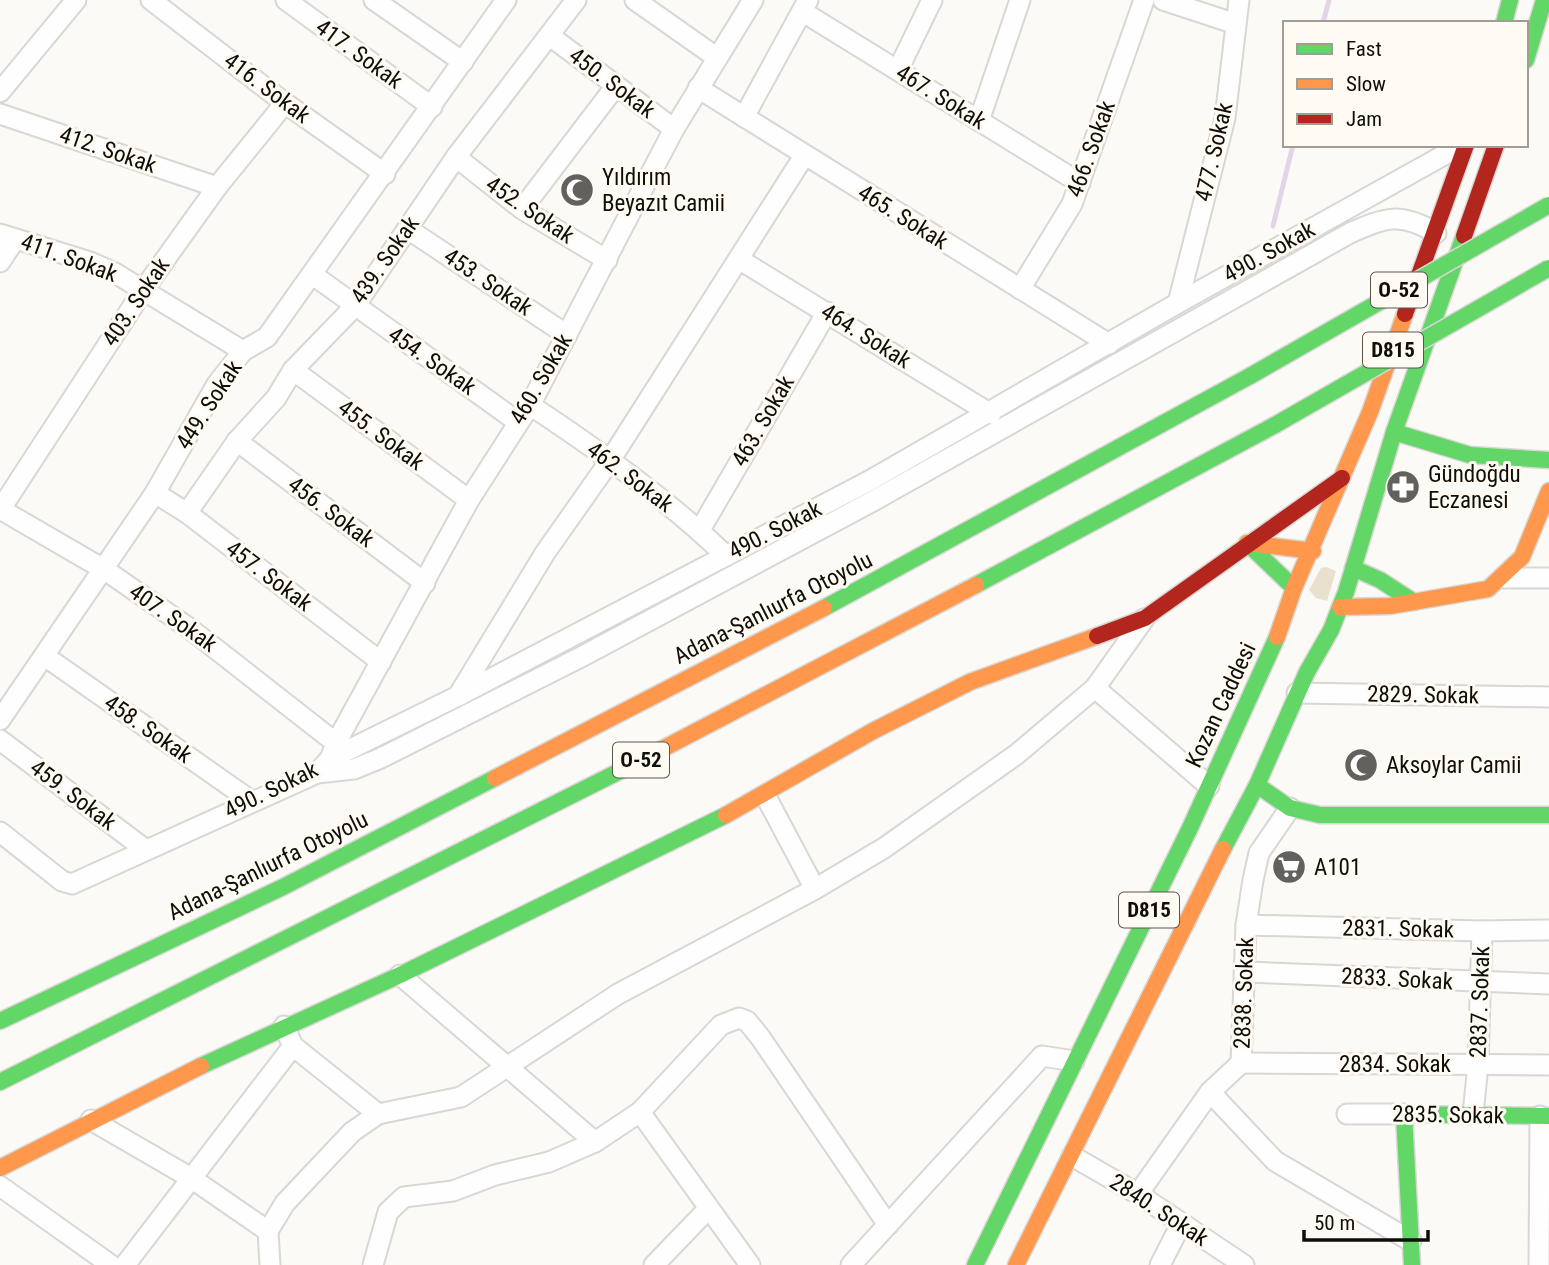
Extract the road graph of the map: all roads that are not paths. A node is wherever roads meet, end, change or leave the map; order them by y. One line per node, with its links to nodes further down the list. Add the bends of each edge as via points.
1 (76, 0): 28 (street)
2 (151, 0): 29 (street, 416. Sokak)
3 (286, 0): 30 (street, 417. Sokak)
4 (374, 0): 24 (street)
5 (576, 0): 21 (street, 439. Sokak)
6 (635, 0): 23 (street)
7 (753, 0): 23 (street, 460. Sokak)
8 (932, 0): 25 (street)
9 (1020, 0): 33 (street)
10 (1144, 0): 41 (street, 466. Sokak)
11 (1163, 0): 20 (street)
12 (1239, 0): 20 (street, 477. Sokak)
13 (1490, 0): 18 (street)
14 (1510, 0): 19 (main road)
15 (1544, 0): 22 (main road)
16 (498, 3): 24 (street, 449. Sokak)
17 (805, 6): 25 (street, 467. Sokak); 32 (street)
18 (1495, 21)
19 (1505, 21)
20 (1236, 24): 55 (street, 477. Sokak, via 1225,118)
21 (550, 36): 26 (street, 450. Sokak); 39 (street, 439. Sokak)
22 (1528, 53)
23 (716, 57): 27 (street, 460. Sokak)
24 (463, 62): 30 (street, 449. Sokak)
25 (898, 70): 33 (street, 467. Sokak)
26 (615, 87): 34 (street, 450. Sokak); 44 (street)
27 (698, 88): 32 (street, 465. Sokak); 34 (street, 460. Sokak)
28 (0, 92)
29 (285, 103): 40 (street, 416. Sokak); 42 (street, 403. Sokak)
30 (432, 107): 40 (street, 449. Sokak)
31 (0, 114): 42 (street, 412. Sokak)
32 (744, 117): 38 (street, 465. Sokak)
33 (979, 121): 41 (street, 467. Sokak)
34 (674, 129): 48 (street, 460. Sokak)
35 (1460, 147): 55 (street, 490. Sokak)
36 (1463, 147): 46 (main road, Kozan Caddesi / D815)
37 (1495, 147): 65 (main road, D815)
38 (804, 156): 49 (street); 54 (street, 465. Sokak)
39 (456, 158): 44 (street, 452. Sokak); 45 (street, 439. Sokak)
40 (385, 174): 52 (street, 449. Sokak)
41 (1080, 183): 54 (street, 466. Sokak, via 1063,221)
42 (217, 187): 53 (street, 403. Sokak)
43 (1549, 205): 117 (main road, Adana-Şanlıurfa Otoyolu / O-52, bridge, via 906,565 283,887)
44 (522, 209): 48 (street, 452. Sokak)
45 (408, 229): 56 (street, 439. Sokak); 58 (street, 453. Sokak)
46 (1436, 233): 69 (main road, Kozan Caddesi / D815); 98 (street, via 1400,218 1374,222 1350,233 873,501 581,657 354,769)
47 (7, 237): 50 (street); 53 (street, 411. Sokak, via 90,262)
48 (607, 260): 58 (street, 460. Sokak)
49 (740, 260): 57 (street, 464. Sokak); 68 (street)
50 (0, 262)
51 (1549, 268): 125 (main road, O-52, bridge, via 1275,425 921,615 331,920)
52 (313, 275): 56 (street, 454. Sokak); 60 (street, 449. Sokak, via 267,337)
53 (144, 289): 60 (street, 411. Sokak); 73 (street, 403. Sokak)
54 (1020, 289): 59 (street, 465. Sokak)
55 (1178, 303): 59 (street, 490. Sokak)
56 (355, 306): 61 (street, 439. Sokak); 64 (street, 454. Sokak)
57 (827, 312): 63 (street, 464. Sokak); 75 (street, 463. Sokak)
58 (567, 335): 62 (street, 460. Sokak)
59 (1109, 344): 63 (street, 490. Sokak)
60 (243, 351): 71 (street, 449. Sokak, via 217,384)
61 (293, 370): 66 (street, 439. Sokak, via 276,398); 72 (street, 455. Sokak)
62 (530, 405): 64 (street, 460. Sokak); 68 (street, 462. Sokak)
63 (991, 414): 78 (street, 490. Sokak)
64 (518, 422): 72 (street, 460. Sokak)
65 (1394, 432): 67 (main road, via 1464,456); 79 (main road, D815)
66 (237, 442): 74 (street, 439. Sokak); 83 (street, 456. Sokak)
67 (1549, 460)
68 (609, 462): 75 (street, 462. Sokak); 94 (street, via 545,553)
69 (1342, 478): 76 (main road); 77 (main road, Kozan Caddesi / D815)
70 (1549, 491): 81 (main road, via 1530,543)
71 (155, 493): 74 (street, 457. Sokak); 80 (street, 449. Sokak)
72 (469, 500): 83 (street, 460. Sokak)
73 (0, 509): 80 (street, 407. Sokak)
74 (187, 513): 91 (street, 457. Sokak)
75 (700, 530): 78 (street, 462. Sokak)
76 (1247, 543): 77 (main road); 84 (main road); 89 (main road)
77 (1313, 551): 79 (main road, via 1334,555); 84 (main road, Kozan Caddesi / D815)
78 (726, 555): 94 (street, 490. Sokak)
79 (1353, 568): 85 (main road, D815); 86 (main road)
80 (105, 570): 90 (street, 449. Sokak); 98 (street, 407. Sokak, via 216,648)
81 (1503, 578): 82 (street); 86 (main road, via 1488,589 1467,595)
82 (1549, 578)
83 (425, 583): 91 (street, 460. Sokak)
84 (1294, 588): 87 (main road); 100 (main road, Kozan Caddesi / D815, via 1284,621)
85 (1343, 599): 86 (main road, via 1390,606); 88 (main road); 93 (main road, D815)
86 (1414, 603)
87 (1304, 604)
88 (1322, 610)
89 (1145, 618): 92 (street); 101 (main road, via 970,682 873,731)
90 (46, 657): 96 (street, 449. Sokak); 102 (street, 458. Sokak)
91 (382, 662): 98 (street, 460. Sokak)
92 (1095, 688): 100 (street); 109 (street, via 1017,754 884,848)
93 (1297, 693): 95 (street, 2829. Sokak); 99 (main road, D815)
94 (458, 696): 98 (street, 490. Sokak)
95 (1549, 697)
96 (0, 720)
97 (0, 740): 107 (street, 459. Sokak)
98 (328, 758): 102 (street, 490. Sokak)
99 (1257, 785): 103 (main road); 106 (main road, D815)
100 (1209, 786): 120 (main road, Kozan Caddesi / D815)
101 (765, 795): 109 (street); 114 (main road)
102 (250, 800): 107 (street, 490. Sokak)
103 (1290, 808): 104 (main road, via 1320,815); 108 (street, 2838. Sokak)
104 (1549, 815)
105 (0, 832): 107 (street, 490. Sokak, via 72,884)
106 (1231, 835): 108 (street); 135 (main road, D815)
107 (146, 850)
108 (1259, 853): 110 (street, 2838. Sokak)
109 (815, 889): 124 (street, via 618,993)
110 (1246, 925): 112 (street, 2831. Sokak); 113 (street, 2838. Sokak)
111 (1549, 930): 112 (street, 2831. Sokak)
112 (1482, 932): 115 (street, 2837. Sokak)
113 (1246, 972): 115 (street, 2833. Sokak); 121 (street, 2838. Sokak)
114 (400, 975): 118 (main road); 124 (street)
115 (1481, 983): 116 (street, 2833. Sokak); 122 (street, 2837. Sokak)
116 (1549, 984)
117 (0, 1021)
118 (284, 1026): 119 (street); 133 (main road)
119 (293, 1046): 128 (street); 137 (street)
120 (1074, 1061): 142 (street, via 1042,1056); 152 (main road, Kozan Caddesi / D815)
121 (1241, 1063): 122 (street, 2834. Sokak); 126 (street, 2838. Sokak)
122 (1478, 1065): 123 (street, 2834. Sokak); 131 (street, 2837. Sokak)
123 (1549, 1065)
124 (509, 1066): 128 (street, via 461,1097); 134 (street)
125 (0, 1082)
126 (1210, 1092): 139 (street, 2838. Sokak); 144 (street, via 1275,1161)
127 (640, 1112): 134 (street); 140 (street); 142 (street, via 721,1026 739,1018 747,1021)
128 (378, 1114): 143 (street, via 325,1157 285,1203)
129 (1347, 1114): 130 (street, 2835. Sokak)
130 (1404, 1114): 131 (main road, 2835. Sokak); 144 (main road)
131 (1473, 1114): 132 (main road, 2835. Sokak)
132 (1544, 1116): 157 (street)
133 (91, 1120): 136 (main road); 137 (street)
134 (595, 1142): 148 (street, via 549,1162 453,1191 404,1197 388,1212)
135 (1072, 1156): 139 (street, 2840. Sokak); 153 (main road, D815)
136 (0, 1168)
137 (191, 1178): 143 (street); 146 (street)
138 (0, 1186): 145 (street)
139 (1138, 1194): 141 (street, 2840. Sokak)
140 (708, 1209): 149 (street); 150 (street)
141 (1181, 1224): 154 (street); 155 (street, 2840. Sokak)
142 (888, 1225): 151 (street)
143 (268, 1231): 147 (street)
144 (1411, 1241): 156 (main road)
145 (111, 1265)
146 (125, 1265)
147 (270, 1265)
148 (373, 1265)
149 (654, 1265)
150 (750, 1265)
151 (851, 1265)
152 (975, 1265)
153 (1016, 1265)
154 (1160, 1265)
155 (1244, 1265)
156 (1412, 1265)
157 (1539, 1265)

